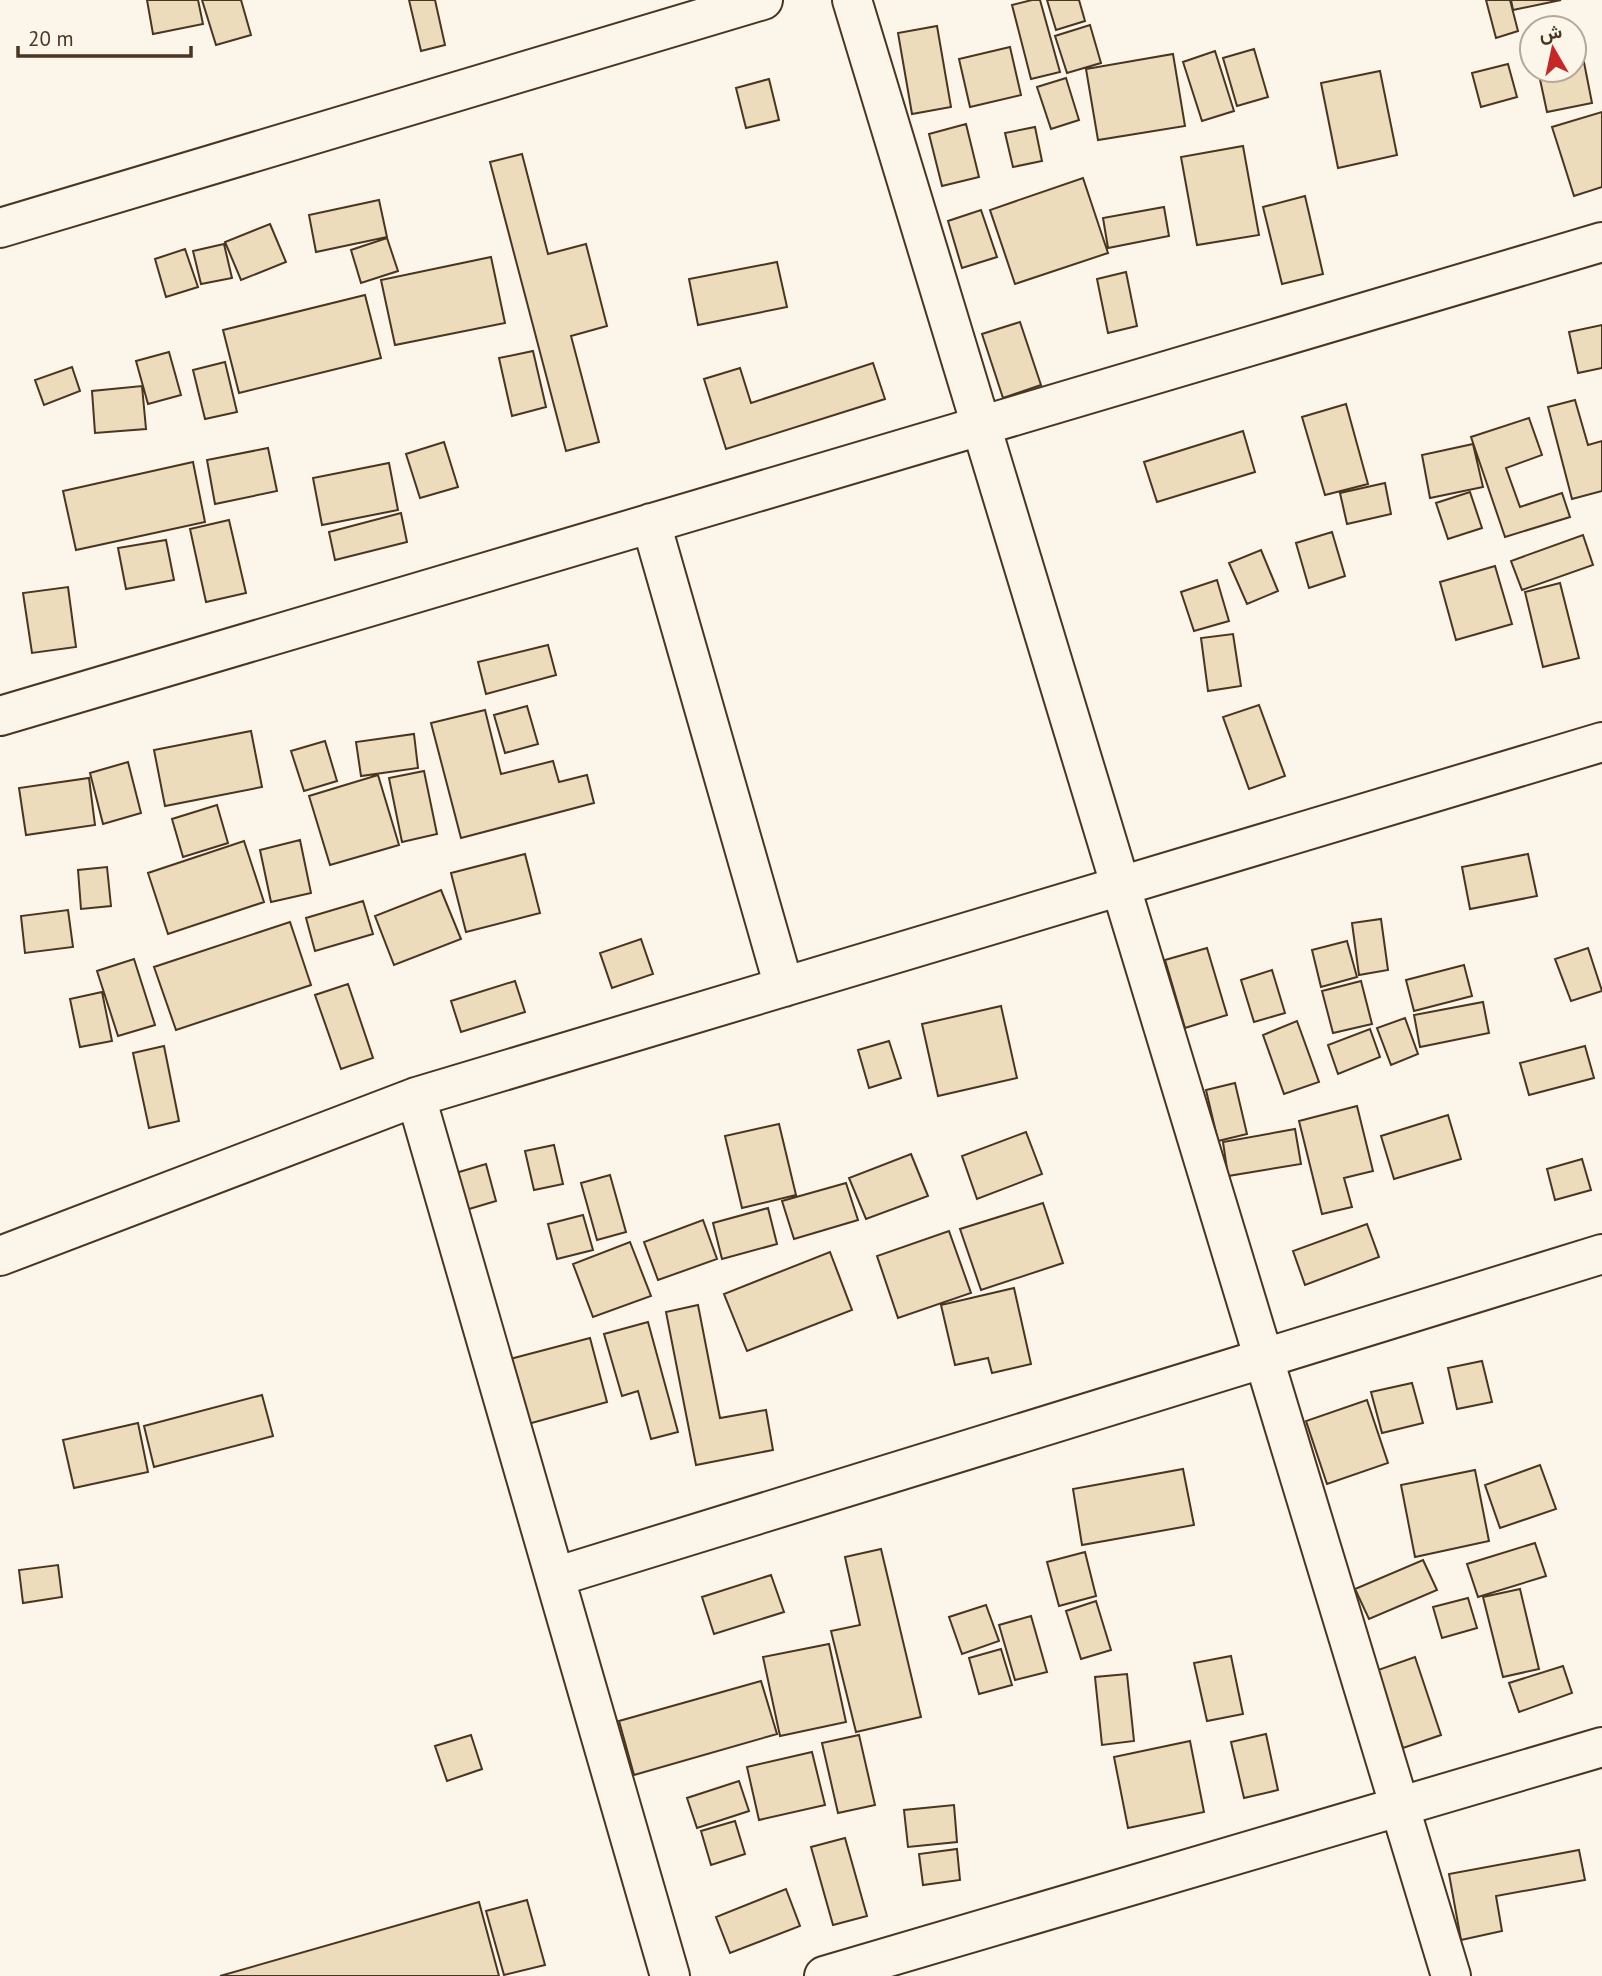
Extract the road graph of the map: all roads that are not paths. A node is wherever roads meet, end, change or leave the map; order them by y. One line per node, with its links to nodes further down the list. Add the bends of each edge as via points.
1 (763, 0): 3 (street)
2 (852, 0): 5 (street)
3 (0, 228)
4 (1602, 242): 5 (street)
5 (981, 426): 6 (street); 9 (street)
6 (651, 523): 7 (street); 10 (street)
7 (0, 716)
8 (1602, 742): 9 (street)
9 (1120, 886): 10 (street); 14 (street)
10 (784, 987): 11 (street)
11 (416, 1097): 13 (street); 15 (street)
12 (1602, 1254): 14 (street)
13 (0, 1256)
14 (1263, 1359): 15 (street); 17 (street)
15 (555, 1577): 18 (street)
16 (1602, 1747): 17 (street)
17 (1399, 1807): 19 (street); 20 (street)
18 (670, 1976)
19 (824, 1976)
20 (1451, 1976)

